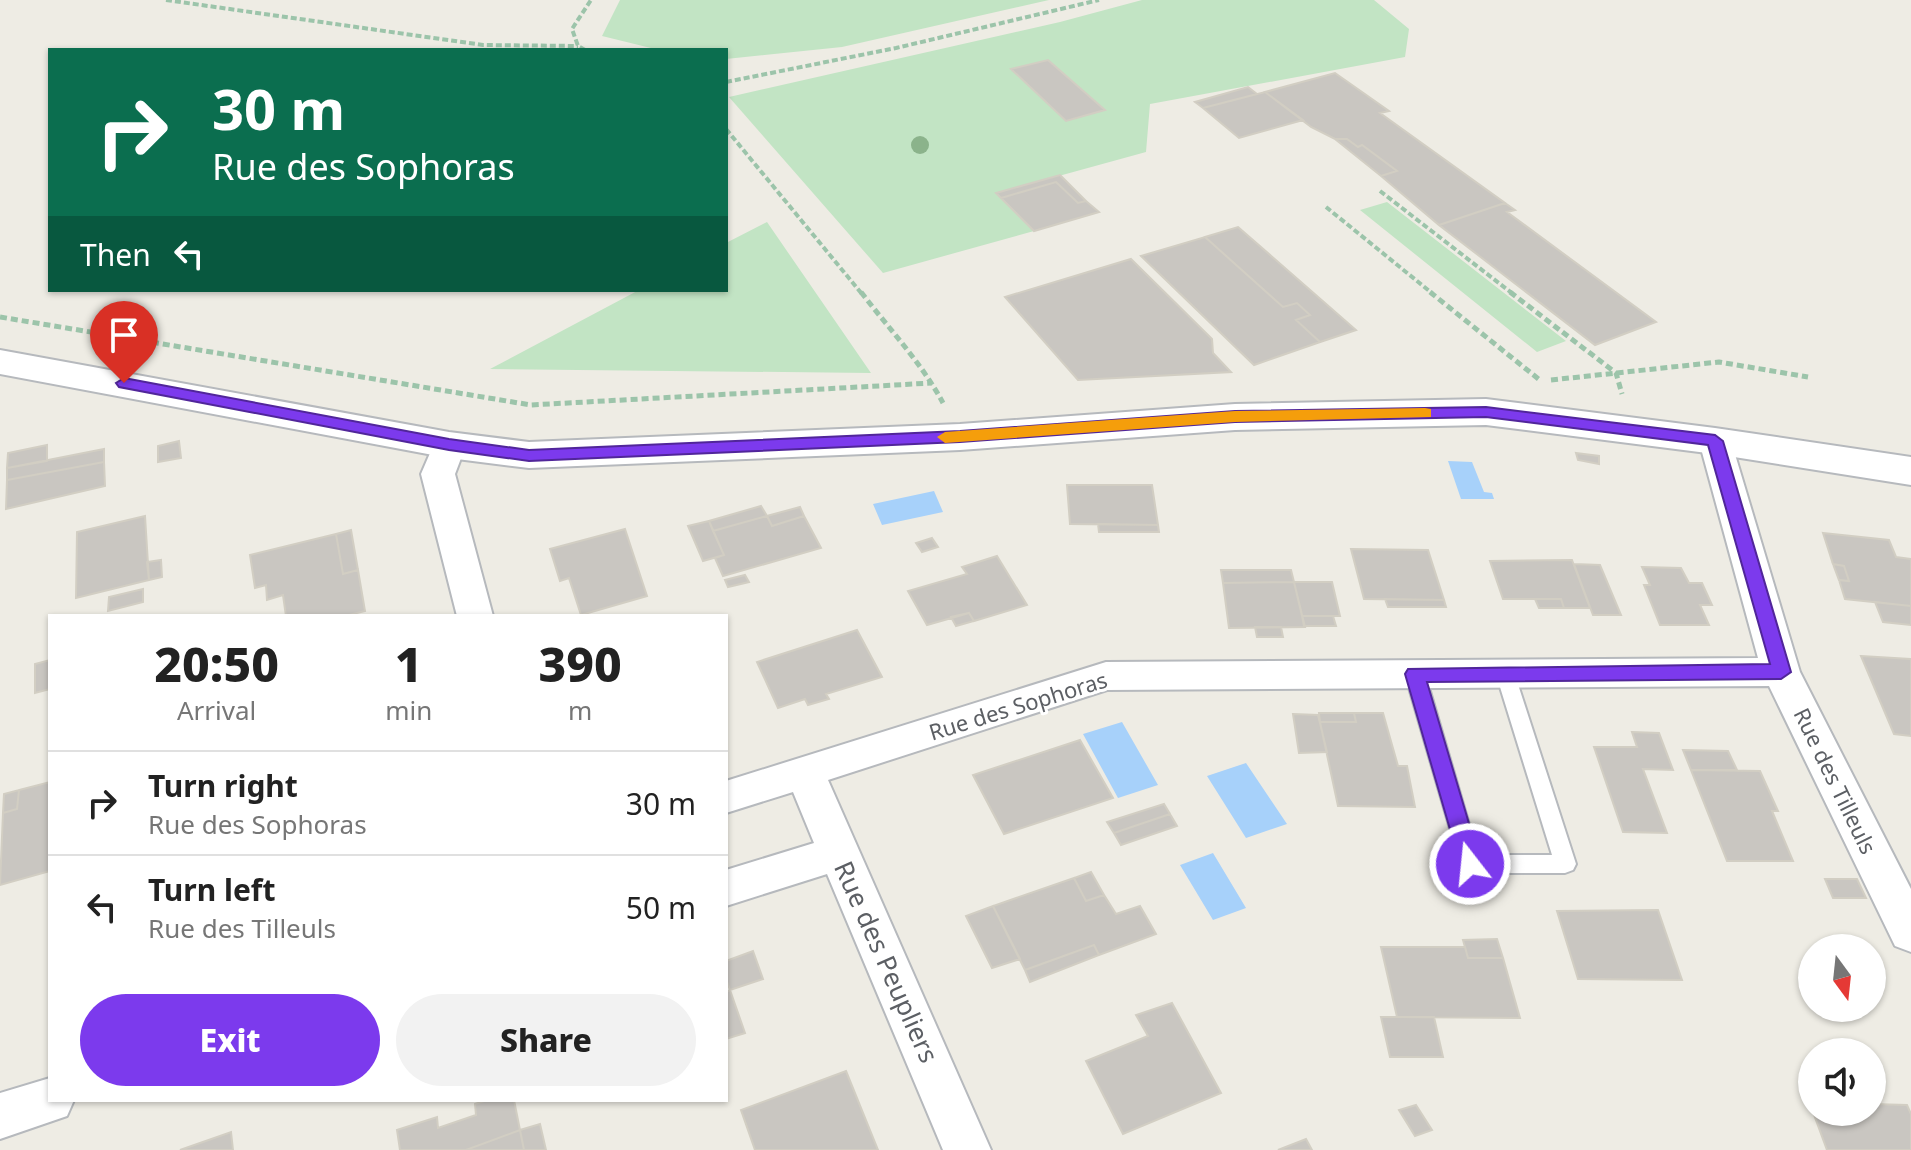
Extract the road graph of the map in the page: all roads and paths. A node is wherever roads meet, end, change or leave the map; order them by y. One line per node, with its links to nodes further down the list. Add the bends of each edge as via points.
1 (166, 0): 4 (path, via 483,45)
2 (591, 0): 4 (path, via 572,29)
3 (1099, 0): 6 (path)
4 (578, 46): 5 (path)
5 (582, 48)
6 (728, 82)
7 (728, 131): 14 (path)
8 (1380, 191): 12 (path)
9 (1326, 207): 12 (path, via 1541,381)
10 (0, 317): 14 (path, via 531,405)
11 (0, 362): 18 (street)
12 (1616, 373): 13 (path, via 1719,362); 15 (path)
13 (1808, 377)
14 (932, 383): 16 (path)
15 (1624, 399)
16 (960, 437): 17 (street, via 1235,417 1486,412); 18 (street, via 529,455)
17 (1715, 441): 19 (street); 21 (street, Rue des Tilleuls)
18 (449, 445): 20 (street, via 438,474)
19 (1911, 471)
20 (474, 614)
21 (1781, 672): 23 (street, Rue des Sophoras); 28 (street, Rue des Tilleuls)
22 (1415, 674): 23 (street, Rue des Sophoras); 23 (lane, via 1470,864 1565,864); 24 (street, Rue des Sophoras, via 1106,676)
23 (1506, 674)
24 (805, 773): 25 (street, Rue des Sophoras); 26 (street, Rue des Peupliers)
25 (728, 796)
26 (838, 853): 27 (street); 31 (street, Rue des Peupliers)
27 (728, 887)
28 (1911, 933)
29 (48, 1101): 30 (street)
30 (0, 1116)
31 (967, 1150)

